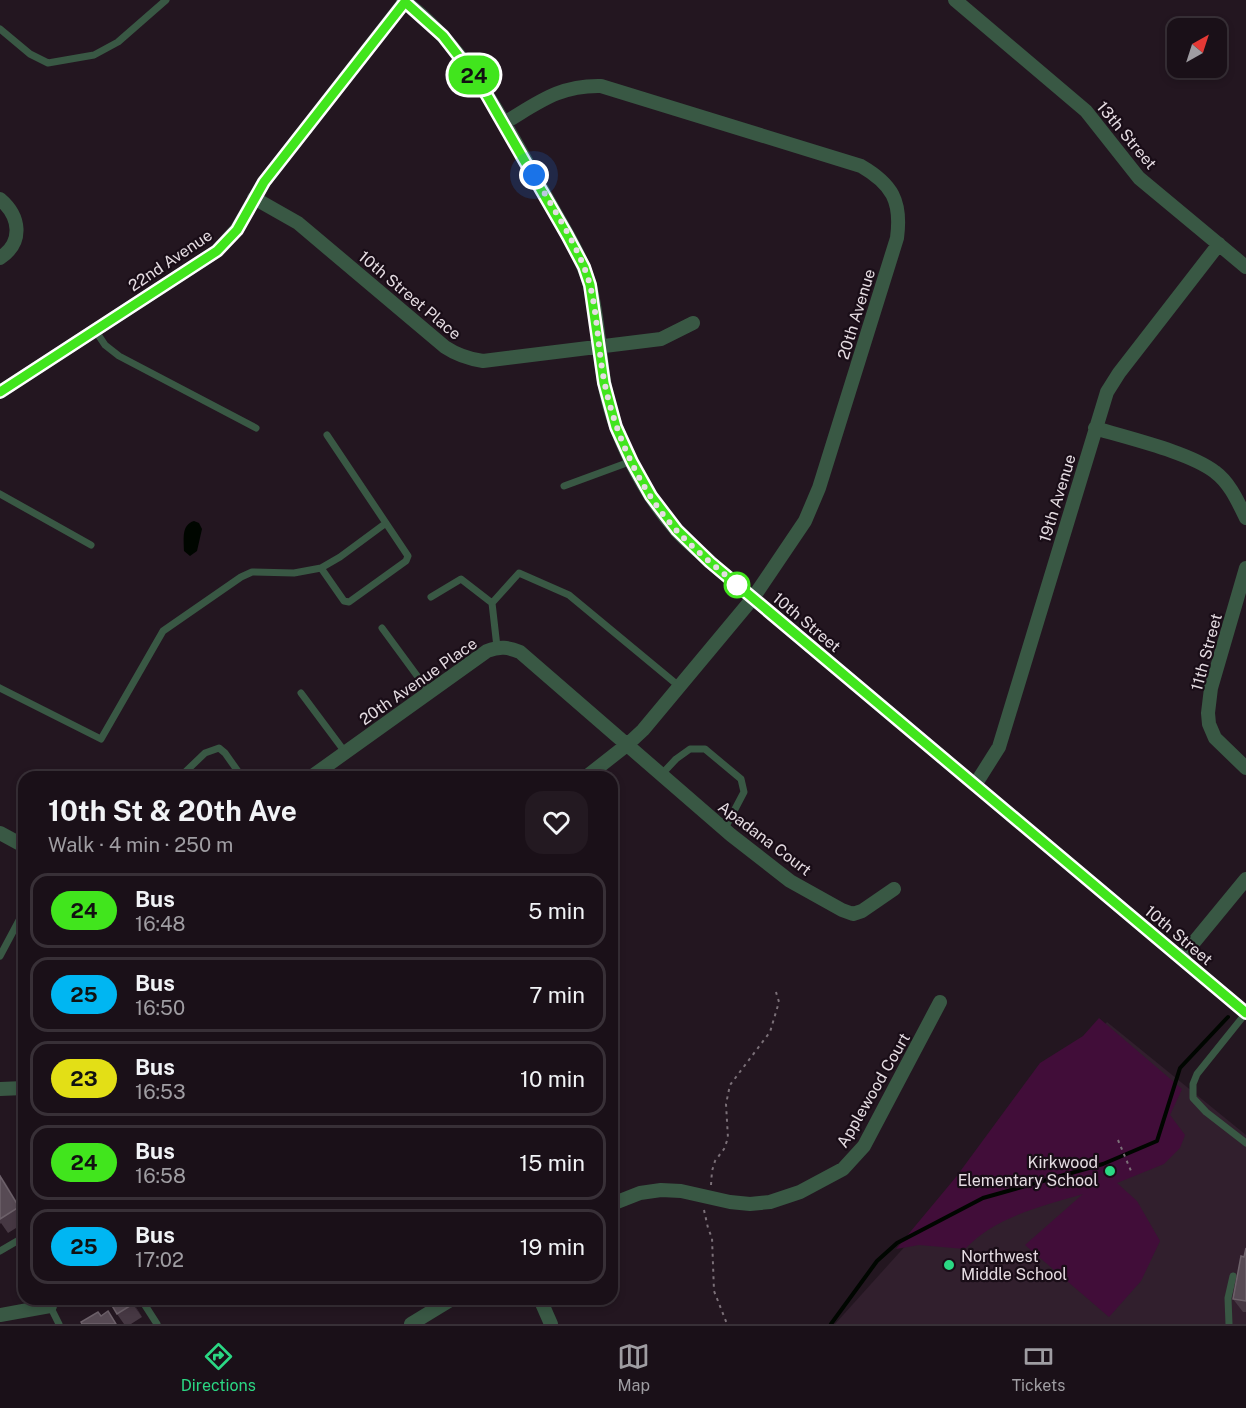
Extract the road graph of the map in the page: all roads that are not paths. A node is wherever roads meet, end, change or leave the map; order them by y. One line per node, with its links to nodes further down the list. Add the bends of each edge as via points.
1 (166, 0): 4 (lane, via 118,42 94,55 48,63 30,54)
2 (955, 0): 8 (street, 13th Street, via 1086,111 1139,178)
3 (405, 1): 5 (street, 10th Street, via 462,59); 6 (street, 22nd Avenue)
4 (0, 29)
5 (504, 123): 13 (street, 10th Street, via 584,267); 27 (street, 20th Avenue, via 551,95 581,86 601,86 861,166 879,177 893,194 899,220 897,238 819,488 805,521)
6 (254, 198): 12 (street, 22nd Avenue, via 237,230 217,251); 13 (street, 10th Street Place, via 298,223 455,354 483,361)
7 (0, 199): 9 (street, via 14,214 16,224 13,245)
8 (1219, 244): 10 (street, 13th Street); 16 (street, 19th Avenue, via 1119,373 1107,392)
9 (0, 258)
10 (1246, 267)
11 (693, 323): 13 (street, 10th Street Place, via 661,339)
12 (95, 330): 14 (street, 22nd Avenue); 15 (lane, via 119,356)
13 (600, 346): 18 (street, 10th Street, via 613,416)
14 (0, 392)
15 (256, 428)
16 (1095, 428): 21 (street, via 1178,454 1215,471); 43 (street, 19th Avenue, via 999,747)
17 (327, 435): 22 (lane)
18 (632, 462): 19 (lane); 27 (street, 10th Street, via 677,530)
19 (564, 486)
20 (0, 494): 23 (lane)
21 (1246, 518)
22 (386, 523): 24 (lane); 24 (lane, via 408,559 349,602)
23 (91, 545)
24 (321, 568): 32 (lane, via 300,573 247,574 169,626 158,636 101,739)
25 (1246, 568): 37 (street, 11th Street, via 1211,688 1208,713 1215,738)
26 (431, 597): 28 (lane, via 461,579)
27 (753, 598): 31 (street, 20th Avenue); 43 (street, 10th Street)
28 (492, 603): 30 (lane); 31 (lane, via 519,573 569,595)
29 (382, 628): 33 (lane)
30 (497, 647): 33 (street, 20th Avenue Place); 35 (street, 20th Avenue Place, via 520,652)
31 (680, 687): 35 (street, 20th Avenue)
32 (0, 688)
33 (429, 692): 36 (street, 20th Avenue Place)
34 (301, 693): 36 (lane)
35 (628, 744): 41 (street, 20th Avenue); 42 (street, Apadana Court)
36 (345, 752): 40 (street, 20th Avenue Place)
37 (1246, 768)
38 (186, 771): 39 (lane, via 205,753 219,748)
39 (238, 771)
40 (318, 771)
41 (594, 771)
42 (661, 776): 44 (street, Apadana Court); 44 (lane, via 690,749 705,749 741,779 744,792)
43 (975, 785): 51 (street, 10th Street)
44 (724, 830): 48 (street, Apadana Court, via 790,881 853,914)
45 (0, 833): 46 (street)
46 (18, 843)
47 (1246, 879): 51 (street)
48 (894, 889)
49 (18, 922): 50 (lane)
50 (0, 956)
51 (1181, 958): 53 (street, 10th Street)
52 (940, 1002): 57 (street, Applewood Court, via 864,1146 843,1169 800,1192 770,1202 730,1202 661,1190)
53 (1246, 1013): 56 (lane, via 1193,1084 1193,1098)
54 (18, 1088): 55 (street)
55 (0, 1089)
56 (1246, 1143)
57 (618, 1202)
58 (18, 1240): 59 (lane)
59 (0, 1251)
60 (1233, 1276): 70 (lane, via 1228,1298)
61 (145, 1305): 67 (lane)
62 (443, 1305): 68 (street)
63 (543, 1305): 69 (street)
64 (50, 1306): 65 (street); 66 (lane)
65 (0, 1315)
66 (59, 1324)
67 (157, 1324)
68 (411, 1324)
69 (551, 1324)
70 (1229, 1324)

